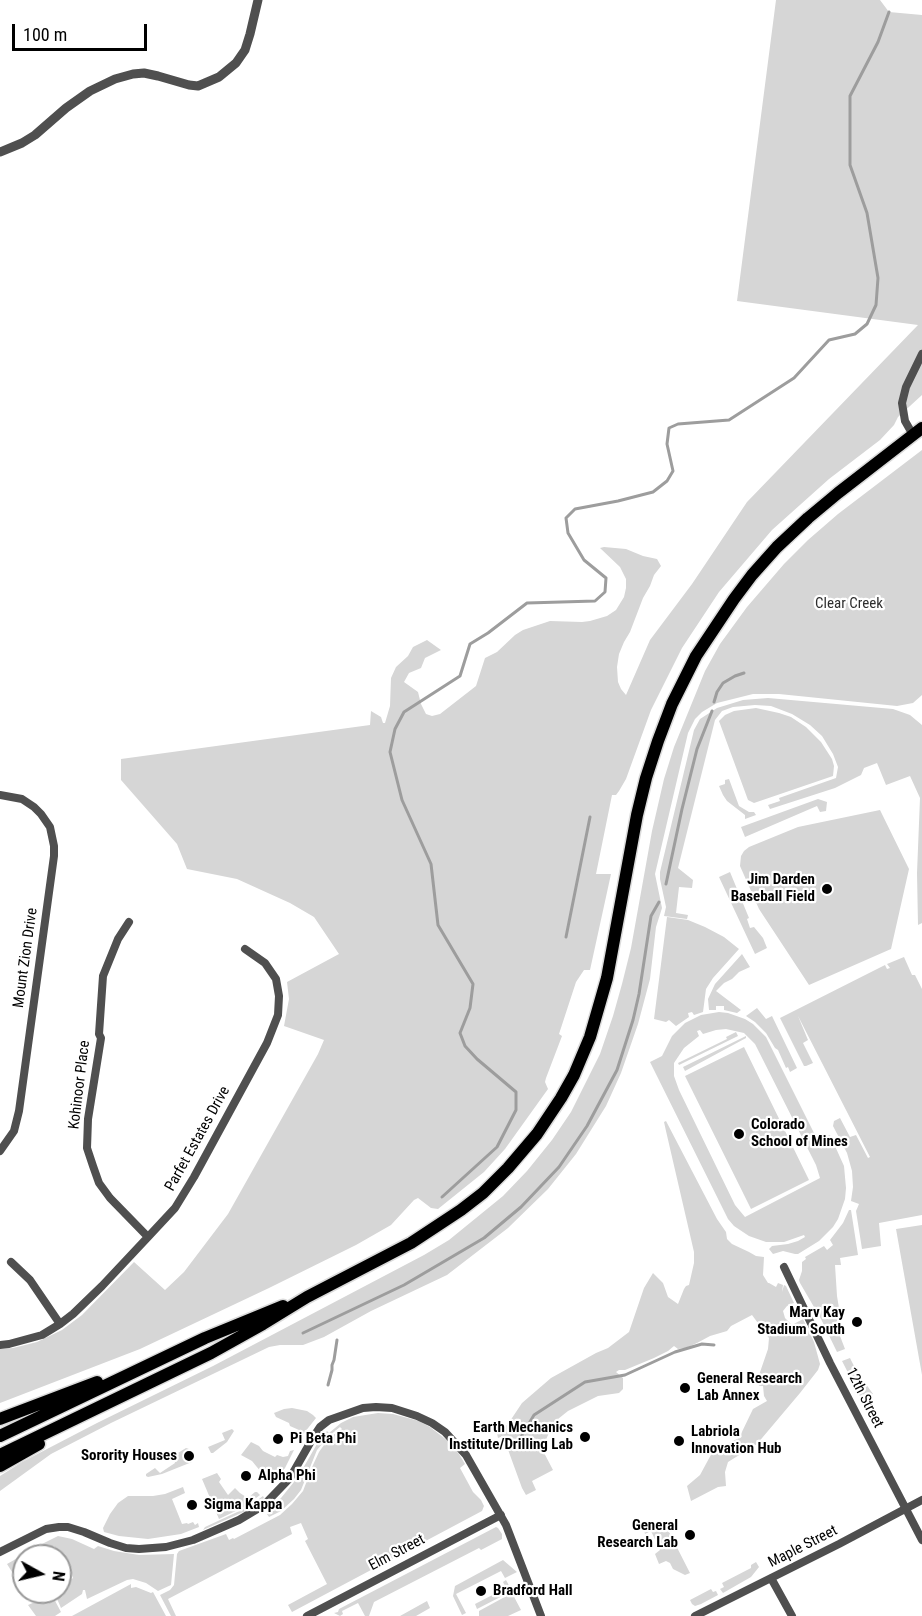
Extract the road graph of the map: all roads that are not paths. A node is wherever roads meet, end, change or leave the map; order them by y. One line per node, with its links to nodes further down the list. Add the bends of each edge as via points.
1 (258, 0): 2 (street, via 245,50 219,77 198,86 144,73 115,79 90,91 35,135)
2 (0, 152)
3 (922, 354): 4 (street, via 902,402 905,420)
4 (917, 432): 12 (highway, via 824,504 773,551 720,618 686,675 646,778 598,1015 578,1065 552,1113 508,1168 453,1216 411,1243)
5 (0, 795): 8 (street, Mount Zion Drive, via 22,800 41,814 50,827 54,856 19,1111 14,1131)
6 (129, 922): 9 (street, Kohinoor Place, via 103,976 101,1038 87,1148 99,1183)
7 (245, 949): 9 (street, Parfet Estates Drive, via 265,963 276,979 278,1015 267,1043 194,1177 175,1208)
8 (0, 1151)
9 (148, 1238): 13 (street, Parfet Estates Drive)
10 (11, 1262): 13 (street, via 30,1280)
11 (784, 1267): 22 (street, 12th Street)
12 (307, 1297): 15 (highway); 16 (highway, via 229,1343)
13 (60, 1324): 14 (street, Parfet Estates Drive, via 42,1335)
14 (0, 1345)
15 (174, 1353): 17 (highway); 18 (highway)
16 (131, 1392): 19 (highway); 20 (highway)
17 (0, 1419)
18 (0, 1436)
19 (0, 1455)
20 (0, 1466)
21 (922, 1500): 22 (street, Maple Street)
22 (906, 1509): 24 (street, 12th Street); 26 (street, Maple Street)
23 (501, 1515): 25 (street, via 466,1455 445,1432 417,1416 376,1407 329,1420 320,1427 290,1478 264,1505 194,1540 166,1547 126,1548 58,1527); 27 (street, Elm Street); 28 (street)
24 (922, 1540)
25 (0, 1552)
26 (771, 1578): 29 (street, Maple Street); 30 (street)
27 (307, 1616)
28 (541, 1616)
29 (695, 1616)
30 (792, 1616)

